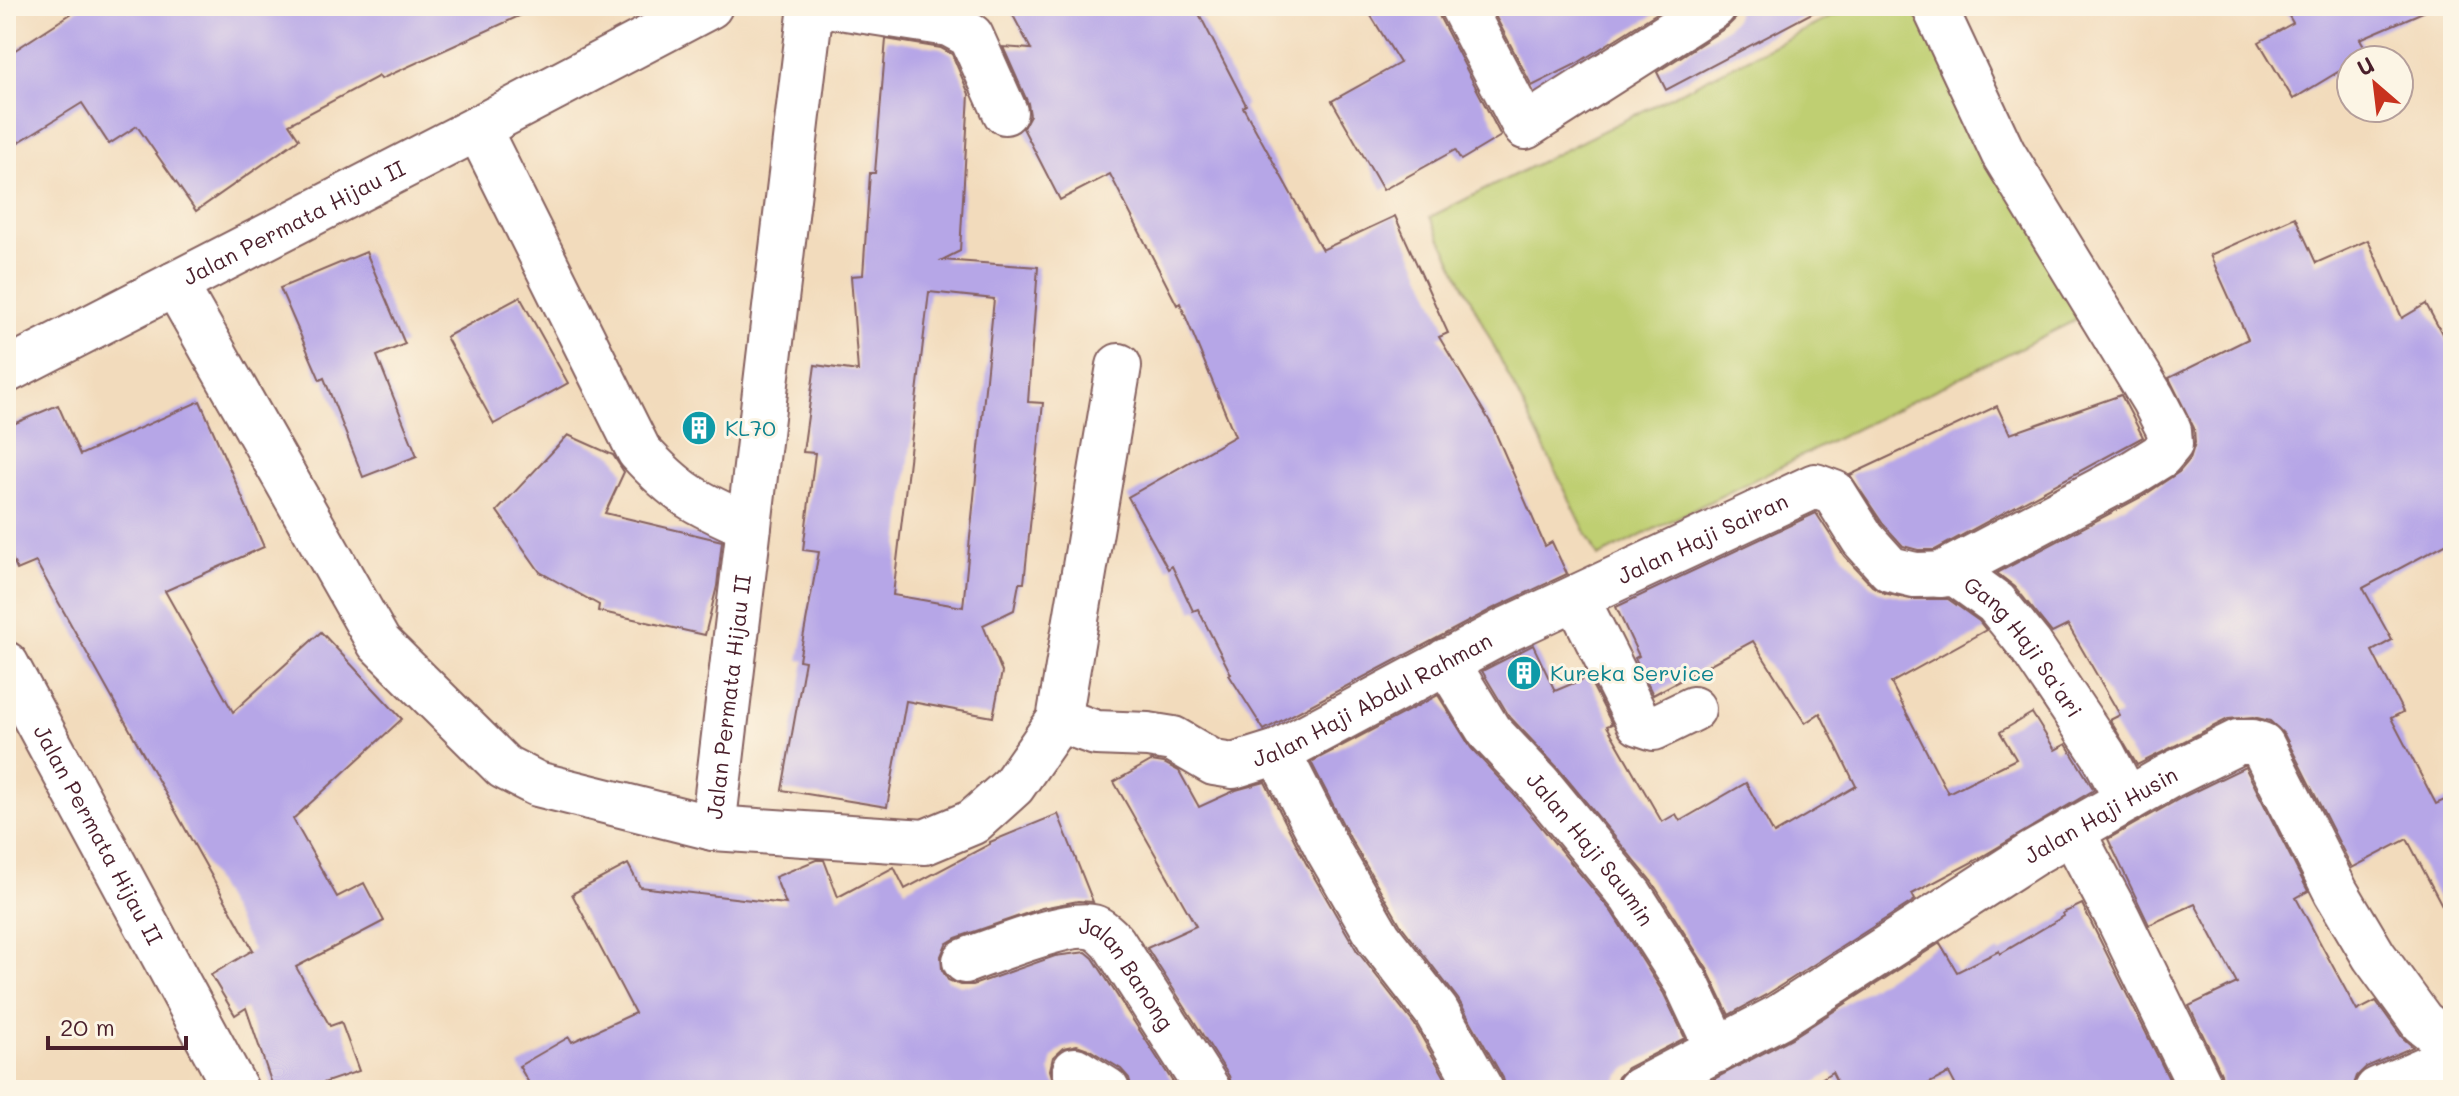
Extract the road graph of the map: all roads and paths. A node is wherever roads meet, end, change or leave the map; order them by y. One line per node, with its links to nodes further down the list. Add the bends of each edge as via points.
1 (710, 6): 8 (street, Jalan Permata Hijau II)
2 (811, 6): 13 (street, Jalan Permata Hijau II)
3 (833, 6): 7 (street, via 949,24 971,36)
4 (1462, 6): 5 (street, via 1525,127)
5 (1714, 6)
6 (1934, 6): 14 (street, via 2003,153 2153,399 2169,430 2170,444 2131,474)
7 (1005, 112)
8 (478, 128): 9 (street, Jalan Permata Hijau II); 13 (street, via 639,451 697,504)
9 (175, 284): 11 (street, Jalan Permata Hijau II); 22 (street, via 379,643 504,767 537,784)
10 (1119, 366): 19 (street, Jalan Permata Hijau II)
11 (6, 371)
12 (1815, 486): 14 (street, Gang Haji Sa'ari, via 1834,493 1890,569); 15 (street, Jalan Haji Sairan)
13 (749, 526): 22 (street, Jalan Permata Hijau II)
14 (1940, 575): 21 (street, Gang Haji Sa'ari, via 1956,574 1996,603 2103,754)
15 (1583, 596): 16 (street, Jalan Haji Abdul Rahman); 18 (street, via 1639,723 1654,728)
16 (1446, 661): 20 (street, Jalan Haji Abdul Rahman); 26 (street, Jalan Haji Saumin, via 1489,731 1631,896 1686,982)
17 (6, 664): 28 (street, Jalan Permata Hijau II)
18 (1693, 709)
19 (1059, 720): 20 (street, Jalan Haji Abdul Rahman, via 1096,733 1173,739 1214,763 1233,766); 22 (street, Jalan Permata Hijau II, via 1013,786 973,822 925,842)
20 (1278, 752): 30 (street, via 1379,938 1436,1011)
21 (2127, 800): 23 (street, Jalan Haji Husin); 25 (street, Jalan Haji Husin, via 2238,742 2262,745 2374,956 2422,1022)
22 (713, 828)
23 (2072, 831): 26 (street, Jalan Haji Husin, via 1779,1017); 31 (street, via 2192,1069 2199,1084)
24 (965, 961): 29 (street, Jalan Banong, via 1030,937 1096,927 1113,942)
25 (2453, 1048): 32 (street)
26 (1718, 1050): 27 (street, Jalan Haji Husin)
27 (1647, 1088)
28 (236, 1090)
29 (1208, 1090)
30 (1481, 1090)
31 (2194, 1090)
32 (2377, 1090)

